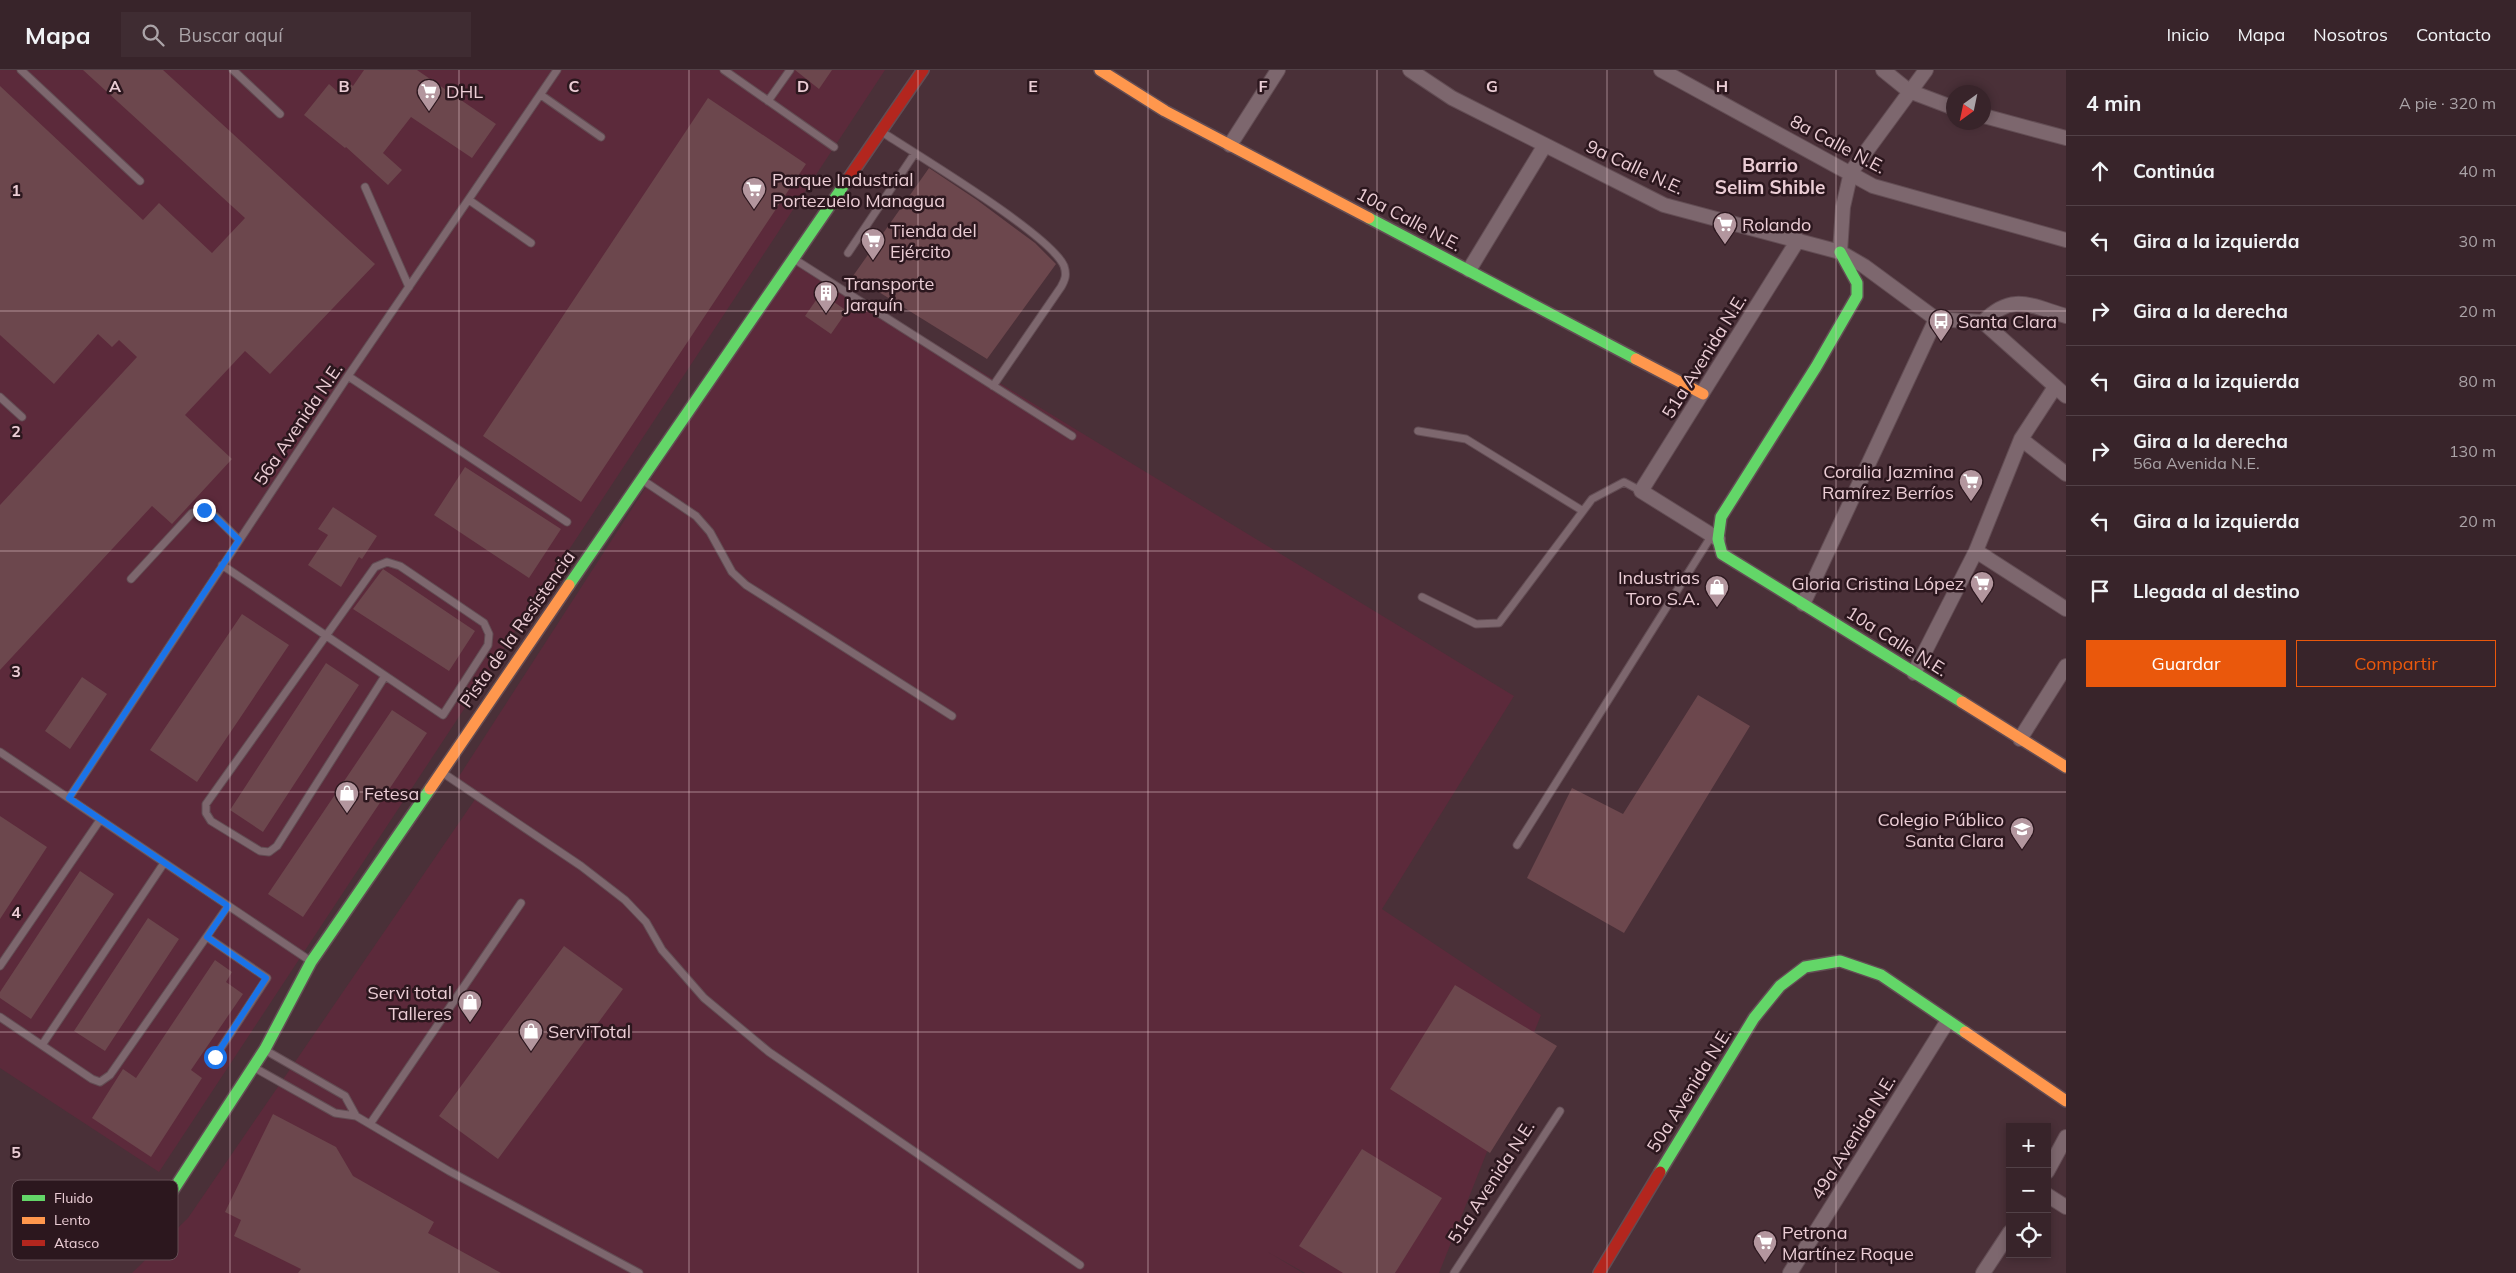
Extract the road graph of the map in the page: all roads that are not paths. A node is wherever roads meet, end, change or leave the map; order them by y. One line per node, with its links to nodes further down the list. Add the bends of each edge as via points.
1 (21, 70): 27 (lane)
2 (233, 70): 17 (lane)
3 (557, 70): 14 (lane, 56a Avenida N.E.)
4 (724, 70): 15 (lane)
5 (790, 70): 15 (lane)
6 (923, 70): 19 (street, Pista de la Resistencia)
7 (1100, 70): 22 (street, 10a Calle N.E., via 1165,111)
8 (1278, 70): 22 (street)
9 (1410, 70): 23 (street, 9a Calle N.E., via 1452,98)
10 (1661, 70): 26 (street, 8a Calle N.E.)
11 (1883, 70): 13 (street)
12 (1926, 70): 13 (street)
13 (1909, 91): 16 (street); 26 (street)
14 (541, 95): 20 (lane); 29 (lane, 56a Avenida N.E.)
15 (768, 101): 24 (lane)
16 (1946, 105)
17 (280, 114)
18 (1991, 118): 21 (street)
19 (882, 131): 25 (lane); 35 (street, Pista de la Resistencia)
20 (602, 138)
21 (2066, 138)
22 (1230, 145): 36 (street, 10a Calle N.E.)
23 (1546, 145): 30 (street, 9a Calle N.E., via 1664,205); 36 (street)
24 (834, 146)
25 (915, 153): 34 (lane); 42 (lane, via 1038,236 1065,268 1066,276 1061,287)
26 (1851, 172): 31 (street, 8a Calle N.E., via 1873,186); 33 (street, via 1843,208)
27 (140, 181)
28 (365, 187): 37 (lane)
29 (469, 200): 32 (lane); 37 (lane, 56a Avenida N.E.)
30 (1798, 240): 33 (street, 9a Calle N.E.); 44 (street, 51a Avenida N.E.)
31 (2066, 240)
32 (531, 243)
33 (1840, 252): 39 (street, 9a Calle N.E.); 55 (street, via 1857,283 1857,296 1721,517)
34 (848, 253)
35 (794, 258): 42 (lane); 51 (street, Pista de la Resistencia)
36 (1469, 270): 44 (street, 10a Calle N.E.)
37 (409, 286): 41 (lane, 56a Avenida N.E.)
38 (2066, 316): 40 (street, via 2017,302 1996,309)
39 (1936, 319): 40 (street); 61 (street)
40 (1984, 322): 43 (street)
41 (348, 376): 54 (lane); 56 (lane, 56a Avenida N.E.)
42 (993, 386): 48 (lane)
43 (2060, 391): 49 (street)
44 (1703, 394): 52 (street, 51a Avenida N.E.)
45 (0, 397): 46 (lane)
46 (22, 417)
47 (1418, 431): 53 (lane, via 1466,439)
48 (1072, 436)
49 (2021, 439): 50 (street); 57 (street)
50 (2066, 474)
51 (641, 480): 67 (lane, via 696,516 710,532 732,572 746,585); 71 (street, Pista de la Resistencia)
52 (1641, 492): 53 (lane, via 1624,482 1592,499); 55 (street)
53 (1583, 511): 60 (lane, via 1499,623 1476,624)
54 (568, 522)
55 (1715, 537): 61 (street, 10a Calle N.E., via 1722,554); 74 (lane)
56 (239, 540): 58 (lane, 56a Avenida N.E.); 59 (lane, via 204,510 192,513)
57 (1976, 551): 62 (street); 65 (street)
58 (222, 565): 63 (lane); 72 (lane, 56a Avenida N.E.)
59 (132, 579)
60 (1422, 597)
61 (1803, 604): 65 (street, 10a Calle N.E.)
62 (2066, 609)
63 (326, 636): 66 (lane); 66 (lane, via 375,567 386,562 400,566 484,622 489,634 488,645 443,715); 66 (lane, via 206,804 206,813 211,820 260,851 269,852 276,846)
64 (2066, 666): 68 (street)
65 (1914, 673): 68 (street, 10a Calle N.E.)
66 (385, 676)
67 (952, 716)
68 (2020, 739): 70 (street, 10a Calle N.E.)
69 (0, 752): 72 (lane)
70 (2066, 767)
71 (441, 771): 79 (street, Pista de la Resistencia); 97 (lane, via 581,866 625,900 646,922 662,950 704,998 769,1052)
72 (69, 798): 73 (lane)
73 (100, 820): 75 (lane); 80 (lane)
74 (1517, 845)
75 (164, 863): 77 (lane); 83 (lane)
76 (521, 903): 90 (lane)
77 (228, 906): 78 (lane); 79 (lane)
78 (207, 937): 83 (lane, via 110,1075 100,1082); 85 (lane, via 266,978)
79 (311, 962): 84 (street, Pista de la Resistencia)
80 (0, 966)
81 (0, 1017): 83 (lane)
82 (1948, 1022): 87 (street); 100 (street, 50a Avenida N.E., via 1881,975 1840,961 1805,966 1780,986 1754,1018); 101 (street, 49a Avenida N.E.)
83 (42, 1045)
84 (265, 1050): 86 (street, Pista de la Resistencia); 89 (lane, via 345,1096)
85 (215, 1057)
86 (254, 1067): 89 (lane, via 335,1113); 93 (street, Pista de la Resistencia)
87 (2066, 1101)
88 (1560, 1111): 99 (lane, 51a Avenida N.E.)
89 (356, 1116): 90 (lane)
90 (370, 1124): 98 (lane, via 449,1171)
91 (2066, 1137): 92 (street)
92 (2049, 1168)
93 (178, 1183)
94 (2051, 1198): 95 (street)
95 (2066, 1207)
96 (2006, 1238): 102 (street)
97 (1080, 1265)
98 (639, 1273)
99 (1454, 1273)
100 (1599, 1273)
101 (1790, 1273)
102 (1983, 1273)

